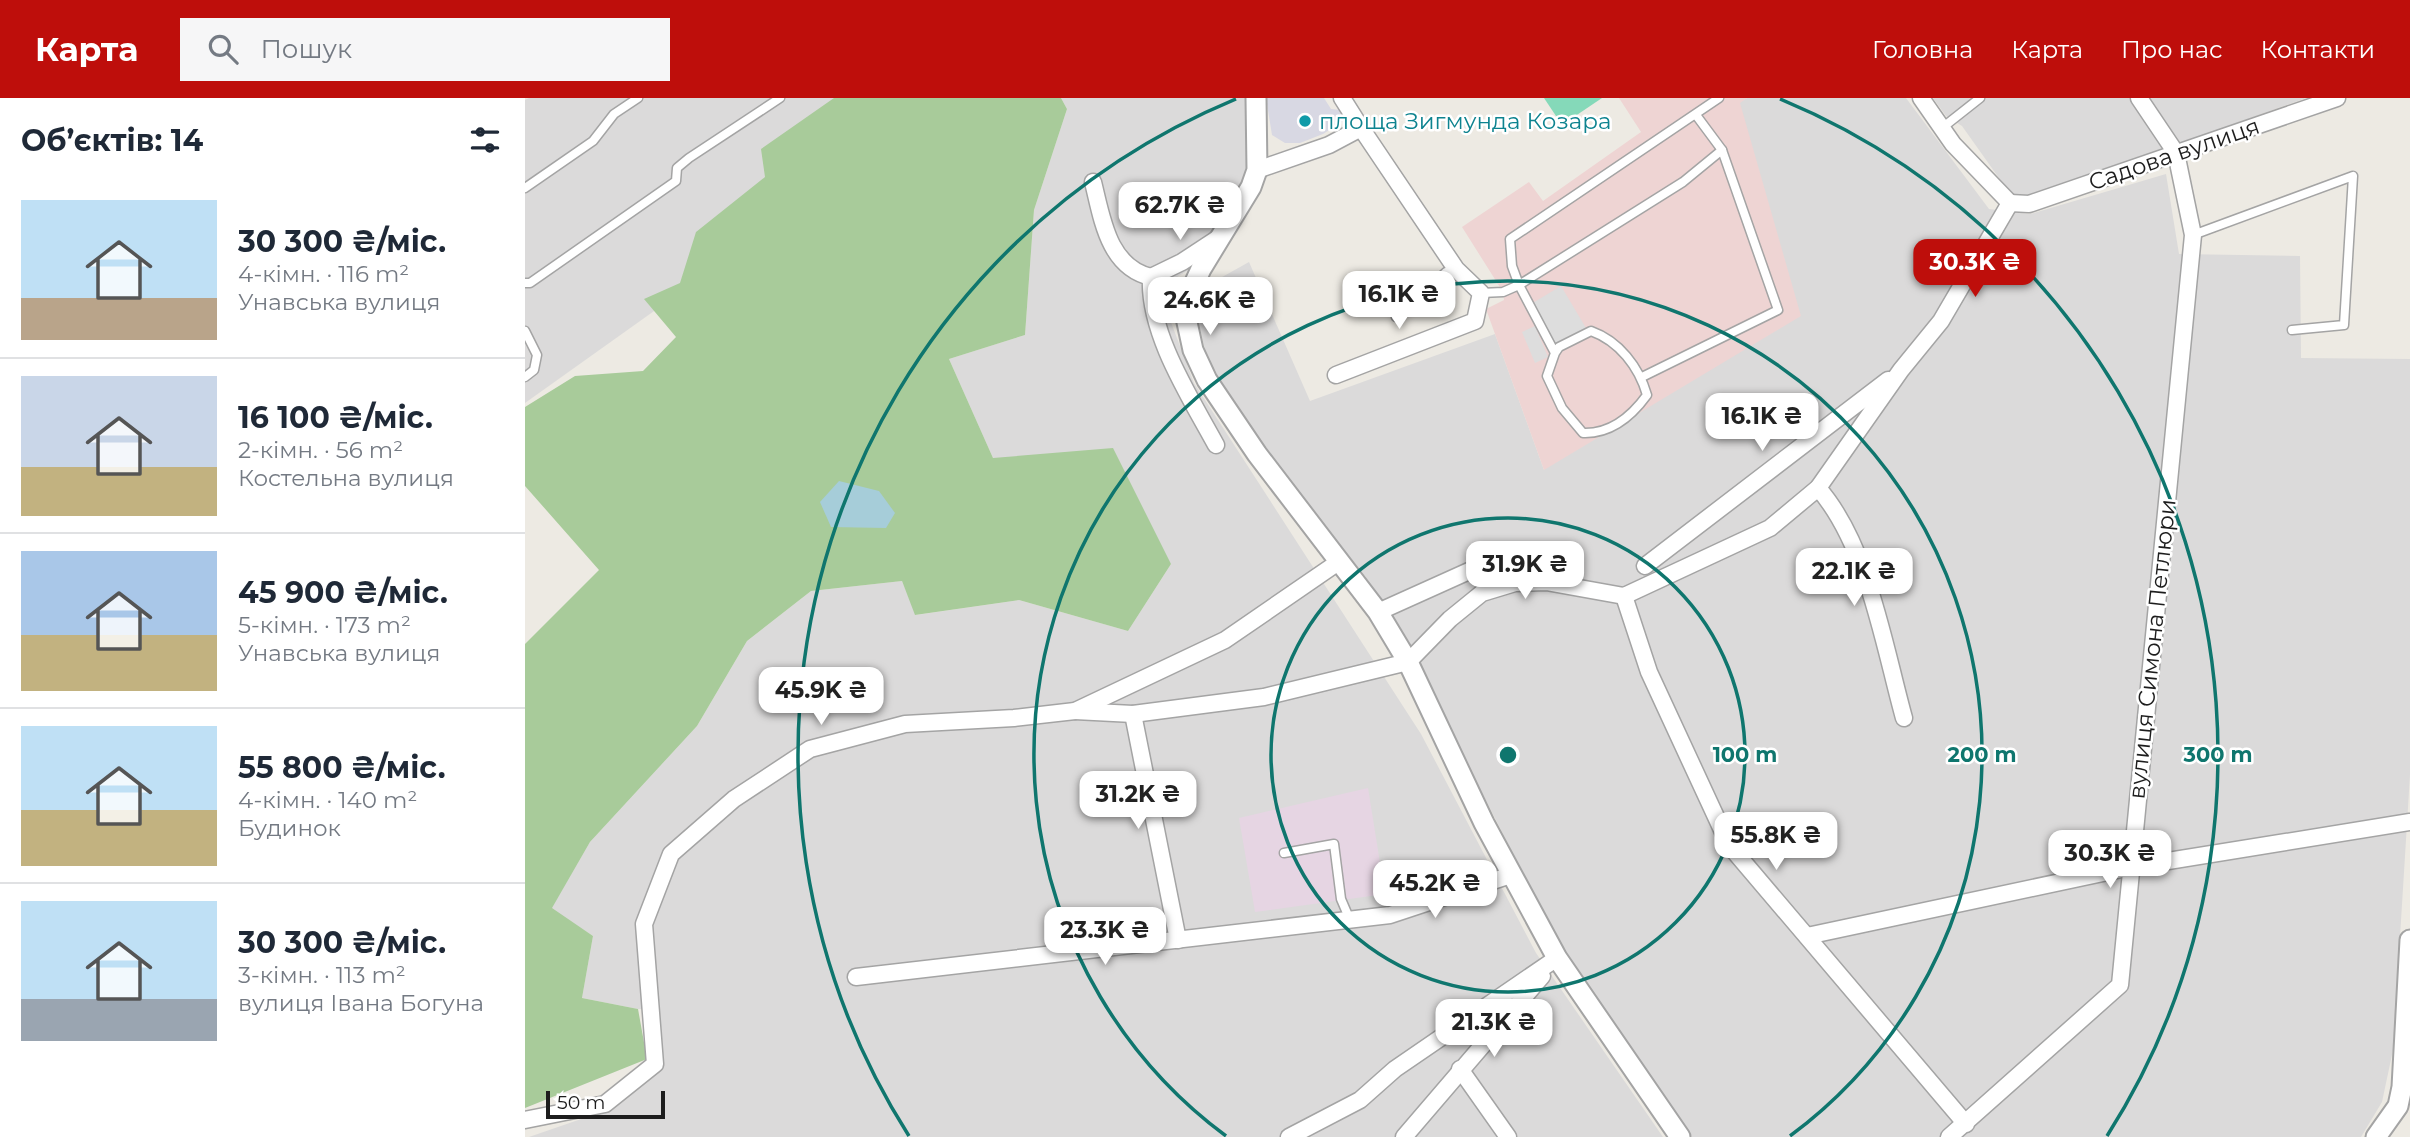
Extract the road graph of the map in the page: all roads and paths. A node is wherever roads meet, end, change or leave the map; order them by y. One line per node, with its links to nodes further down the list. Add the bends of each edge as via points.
1 (638, 98): 17 (lane, via 614,114 593,141)
2 (780, 98): 23 (lane, via 689,158 677,168 676,181)
3 (1256, 98): 15 (street)
4 (1342, 98): 11 (street)
5 (1719, 98): 10 (lane)
6 (1920, 98): 12 (street)
7 (1980, 98): 12 (lane)
8 (2139, 98): 14 (street, вулиця Симона Петлюри)
9 (2337, 98): 14 (street, Садова вулиця)
10 (1696, 115): 13 (lane); 24 (lane, via 1510,240)
11 (1361, 128): 15 (street, via 1329,145); 21 (street)
12 (1942, 128): 18 (street)
13 (1722, 150): 24 (lane, via 1683,182); 33 (lane, via 1778,310)
14 (2176, 153): 18 (street, Садова вулиця, via 2029,204); 19 (street, вулиця Симона Петлюри)
15 (1258, 170): 20 (street)
16 (1093, 182): 22 (street, via 1118,257)
17 (525, 188)
18 (2010, 203): 30 (street, via 1941,321)
19 (2193, 235): 27 (lane, via 2353,176 2344,325); 47 (street, вулиця Симона Петлюри)
20 (1222, 236): 22 (street); 37 (street, via 1190,293 1185,313 1193,350 1235,422)
21 (1456, 269): 25 (street); 26 (lane, via 1446,272)
22 (1151, 277): 34 (street, via 1161,334)
23 (525, 283)
24 (1519, 285): 25 (lane, via 1503,292); 29 (lane)
25 (1481, 293): 31 (street, via 1475,321)
26 (1396, 317)
27 (2292, 330)
28 (525, 331): 32 (lane, via 537,355 534,370)
29 (1555, 353): 33 (lane, via 1591,331 1606,336); 33 (lane, via 1547,376 1562,408 1583,433 1598,434 1636,411 1647,396)
30 (1901, 370): 35 (street); 38 (street)
31 (1336, 374)
32 (525, 377)
33 (1642, 377)
34 (1216, 444)
35 (1818, 488): 39 (street, via 1770,528); 44 (street, via 1837,510 1868,587)
36 (1509, 553): 40 (street)
37 (1337, 563): 40 (street); 42 (street, via 1225,640)
38 (1645, 565)
39 (1624, 596): 41 (street, via 1546,582 1515,583 1482,593); 50 (street, via 1649,672 1729,845)
40 (1378, 612): 41 (street)
41 (1408, 662): 43 (street, via 1263,697); 48 (street)
42 (1075, 710): 43 (street); 57 (street, via 905,724 810,749 734,799 671,854 644,924 656,1064 605,1104)
43 (1133, 714): 51 (street)
44 (1904, 718)
45 (2410, 822): 47 (street)
46 (1284, 853): 49 (lane, via 1334,844 1341,899)
47 (2131, 867): 50 (street); 58 (street, вулиця Симона Петлюри, via 2120,985)
48 (1511, 875): 49 (street, via 1390,915); 53 (street)
49 (1350, 920): 51 (street)
50 (1807, 936): 58 (street)
51 (1178, 940): 54 (street)
52 (2410, 940): 56 (street)
53 (1557, 958): 55 (street); 60 (street, via 1395,1069 1360,1100); 63 (street)
54 (856, 977)
55 (1460, 1069): 61 (street); 62 (street)
56 (2406, 1087): 59 (street)
57 (525, 1120)
58 (1966, 1124): 64 (street, вулиця Симона Петлюри)
59 (2383, 1132)
60 (1289, 1137)
61 (1404, 1137)
62 (1508, 1137)
63 (1680, 1137)
64 (1949, 1137)

